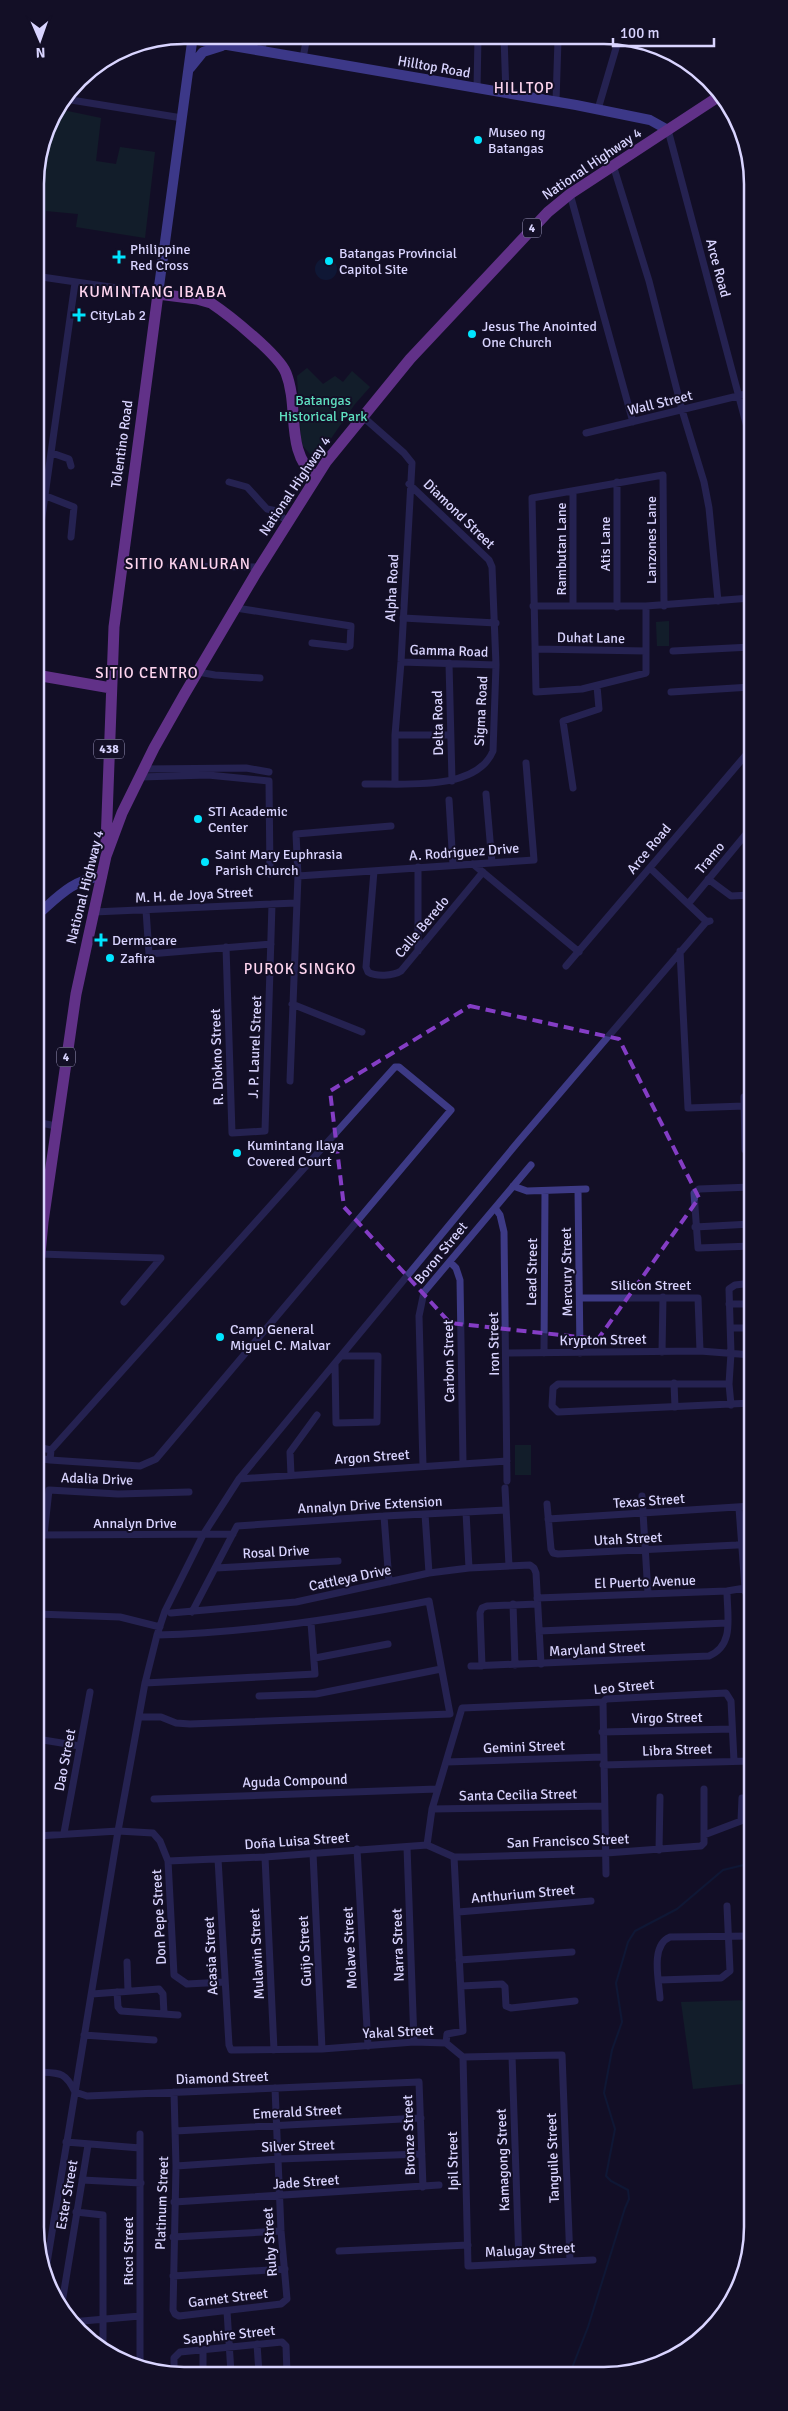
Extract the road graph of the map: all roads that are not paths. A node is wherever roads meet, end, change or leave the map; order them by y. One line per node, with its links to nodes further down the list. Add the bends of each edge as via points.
1 (192, 44): 12 (street, Tolentino Road)
2 (224, 44): 9 (street, Hilltop Road)
3 (263, 44): 10 (street)
4 (306, 44): 11 (street)
5 (478, 44): 13 (street)
6 (504, 44): 14 (street)
7 (558, 44): 17 (street)
8 (617, 44): 18 (street)
9 (228, 45): 10 (street, Hilltop Road); 12 (street, via 203,52)
10 (262, 51): 11 (street, Hilltop Road)
11 (303, 58): 13 (street, Hilltop Road)
12 (188, 70): 19 (street, Tolentino Road)
13 (477, 89): 14 (street, Hilltop Road)
14 (506, 94): 17 (street, Hilltop Road)
15 (715, 99): 20 (main road, National Highway 4 / 4)
16 (72, 101): 19 (street)
17 (556, 101): 18 (street, Hilltop Road)
18 (598, 109): 20 (street, Hilltop Road, via 650,120)
19 (182, 118): 25 (street, Tolentino Road)
20 (668, 130): 21 (main road, National Highway 4 / 4); 27 (street, Arce Road)
21 (613, 165): 22 (main road, National Highway 4 / 4); 28 (street, via 649,281)
22 (570, 194): 29 (main road, National Highway 4 / 4, via 548,212 478,285); 31 (street)
23 (44, 277): 24 (street)
24 (75, 282): 25 (street); 33 (street)
25 (158, 294): 35 (main road, via 197,298 211,303 283,367 290,390 296,448); 68 (main road, Tolentino Road, via 124,540)
26 (744, 395): 27 (street, Wall Street)
27 (739, 396): 28 (street, Wall Street); 30 (street, Arce Road)
28 (682, 410): 31 (street, Wall Street); 47 (street, via 709,508)
29 (362, 416): 35 (main road, National Highway 4 / 4); 38 (street, Alpha Road, via 411,459)
30 (744, 417)
31 (633, 422): 32 (street, Wall Street)
32 (586, 433)
33 (52, 453): 34 (street, via 69,459); 40 (street)
34 (71, 466)
35 (316, 478): 42 (main road, National Highway 4 / 4)
36 (229, 482): 42 (street, via 247,487 267,509 277,511)
37 (617, 482): 39 (street); 48 (street, Lanzones Lane, via 663,475); 52 (street, Atis Lane)
38 (409, 484): 54 (street, Alpha Road); 55 (street, Diamond Street, via 489,560)
39 (573, 491): 49 (street, via 532,498); 50 (street, Rambutan Lane)
40 (46, 496): 41 (street); 43 (street, via 74,507)
41 (44, 505)
42 (289, 520): 45 (main road, National Highway 4 / 4)
43 (71, 537)
44 (171, 566): 45 (street)
45 (260, 567): 53 (main road, National Highway 4 / 4)
46 (744, 599): 47 (street)
47 (718, 601): 48 (street)
48 (667, 605): 51 (street)
49 (533, 606): 50 (street); 58 (street)
50 (573, 606): 52 (street)
51 (646, 606): 52 (street); 59 (street)
52 (617, 607)
53 (236, 608): 56 (street, via 352,626 350,646); 64 (main road, National Highway 4 / 4)
54 (403, 618): 55 (street); 61 (street, Alpha Road)
55 (496, 622): 63 (street, Sigma Road)
56 (312, 643)
57 (744, 647): 60 (street)
58 (535, 649): 59 (street, Duhat Lane); 67 (street, via 536,692)
59 (646, 651): 67 (street, via 646,673)
60 (673, 651)
61 (402, 662): 62 (street, Gamma Road); 71 (street, Alpha Road)
62 (449, 663): 63 (street, Gamma Road); 72 (street, Delta Road)
63 (496, 665): 77 (street, Sigma Road, via 490,759 461,779)
64 (198, 672): 66 (street); 76 (main road, National Highway 4 / 4)
65 (44, 676): 68 (main road)
66 (260, 678)
67 (597, 686): 80 (street, via 599,709 563,721)
68 (111, 688): 83 (main road, Tolentino Road / 438)
69 (744, 688): 70 (street)
70 (671, 692)
71 (395, 735): 72 (street); 78 (street, Alpha Road)
72 (450, 735): 77 (street, Delta Road)
73 (744, 757): 92 (street, Arce Road)
74 (526, 763): 88 (street, A. Rodriguez Drive, via 534,860)
75 (269, 772): 76 (street, via 246,768)
76 (142, 773): 84 (main road, National Highway 4 / 4); 95 (street, via 269,781)
77 (452, 781): 78 (street, Sigma Road)
78 (395, 783): 79 (street, Sigma Road)
79 (365, 784)
80 (573, 788)
81 (486, 794): 88 (street)
82 (449, 800): 90 (street)
83 (107, 810): 84 (main road); 87 (main road, Tolentino Road / 438)
84 (122, 813): 87 (main road, National Highway 4 / 4)
85 (391, 826): 97 (street, via 296,834)
86 (744, 836): 98 (street, Tramo)
87 (106, 856): 96 (main road, National Highway 4 / 4)
88 (492, 863): 89 (street, A. Rodriguez Drive)
89 (473, 864): 90 (street, A. Rodriguez Drive); 94 (street)
90 (453, 865): 91 (street, A. Rodriguez Drive)
91 (418, 867): 93 (street, A. Rodriguez Drive); 108 (street)
92 (650, 868): 102 (street); 110 (street, Arce Road)
93 (374, 871): 97 (street, A. Rodriguez Drive); 108 (street, Calle Beredo, via 368,972 397,973)
94 (483, 872): 108 (street, Calle Beredo); 110 (street)
95 (270, 874)
96 (102, 876): 103 (street, via 85,878); 105 (main road, National Highway 4 / 4)
97 (298, 876): 100 (street)
98 (708, 879): 99 (street, via 731,896); 102 (street, Tramo)
99 (744, 895)
100 (296, 903): 101 (street, M. H. de Joya Street); 112 (street)
101 (272, 904): 104 (street, M. H. de Joya Street); 106 (street, J. P. Laurel Street)
102 (688, 904): 109 (street, via 709,921)
103 (44, 909)
104 (146, 910): 105 (street, M. H. de Joya Street); 107 (street, via 149,954)
105 (94, 912): 118 (main road, National Highway 4 / 4, via 75,1003)
106 (271, 944): 107 (street); 119 (street, J. P. Laurel Street)
107 (226, 947): 119 (street, R. Diokno Street, via 232,1133)
108 (418, 951)
109 (680, 951): 116 (street, via 688,1108); 148 (street)
110 (579, 952): 111 (street, Arce Road)
111 (566, 966)
112 (292, 1004): 113 (street); 114 (street)
113 (362, 1032)
114 (290, 1081)
115 (744, 1097): 116 (street)
116 (744, 1106)
117 (44, 1124): 118 (street)
118 (56, 1126): 127 (main road, National Highway 4 / 4)
119 (265, 1131)
120 (531, 1165): 121 (street, Boron Street)
121 (513, 1186): 125 (street, via 523,1191); 126 (street, Boron Street)
122 (744, 1187): 129 (street, via 696,1190)
123 (586, 1189): 124 (street)
124 (578, 1190): 125 (street); 134 (street, Mercury Street)
125 (545, 1191): 144 (street, Lead Street)
126 (495, 1208): 132 (street, Boron Street); 143 (street, Iron Street, via 504,1232)
127 (44, 1222)
128 (744, 1224): 129 (street)
129 (695, 1227): 130 (street, via 697,1245 702,1249)
130 (744, 1246)
131 (44, 1254): 136 (street, via 161,1258)
132 (450, 1262): 161 (street, Carbon Street, via 460,1280); 162 (street, Boron Street, via 428,1285 420,1308)
133 (744, 1285): 137 (street, via 731,1286)
134 (580, 1298): 135 (street, Silicon Street); 146 (street, Mercury Street)
135 (663, 1298): 141 (street, Silicon Street, via 698,1298); 142 (street)
136 (124, 1302)
137 (730, 1304): 138 (street); 139 (street)
138 (744, 1304)
139 (731, 1328): 140 (street); 145 (street)
140 (744, 1328)
141 (700, 1351): 142 (street, Krypton Street); 145 (street, Krypton Street)
142 (662, 1352): 146 (street, Krypton Street)
143 (507, 1353): 144 (street, Krypton Street); 160 (street, Iron Street)
144 (544, 1353): 146 (street, Krypton Street)
145 (731, 1353): 147 (street, Krypton Street); 151 (street)
146 (580, 1354)
147 (744, 1354)
148 (342, 1356): 149 (street); 149 (street, via 378,1356 377,1422 336,1423)
149 (335, 1364): 164 (street)
150 (674, 1383): 151 (street); 154 (street); 154 (street, via 558,1384 553,1388 552,1406 558,1412)
151 (729, 1384): 153 (street)
152 (744, 1404): 153 (street)
153 (731, 1405): 154 (street)
154 (675, 1407)
155 (317, 1416): 163 (street, via 290,1452)
156 (44, 1448): 157 (street)
157 (51, 1450): 159 (street); 159 (street, via 395,1067 451,1110 156,1459 140,1466)
158 (44, 1459): 159 (street)
159 (50, 1460)
160 (507, 1461): 161 (street, Argon Street); 170 (street, Iron Street)
161 (463, 1463): 162 (street, Argon Street)
162 (422, 1466): 163 (street, Argon Street)
163 (291, 1475): 164 (street, Argon Street)
164 (239, 1478): 179 (street)
165 (190, 1492): 174 (street, Adalia Drive, via 118,1494 49,1490)
166 (642, 1496): 173 (street)
167 (547, 1504): 176 (street, Utah Street)
168 (744, 1507): 169 (street, Texas Street)
169 (740, 1508): 173 (street, Texas Street); 181 (street)
170 (506, 1510): 171 (street, Annalyn Drive Extension); 184 (street, Iron Street)
171 (466, 1512): 172 (street, Annalyn Drive Extension); 186 (street)
172 (425, 1514): 175 (street, Annalyn Drive Extension); 187 (street)
173 (643, 1514): 176 (street, Texas Street); 182 (street)
174 (44, 1515)
175 (384, 1516): 177 (street, Annalyn Drive Extension, via 236,1526); 188 (street)
176 (548, 1519): 182 (street, Utah Street, via 553,1553)
177 (233, 1534): 179 (street, Annalyn Drive); 185 (street)
178 (44, 1535): 179 (street, Annalyn Drive)
179 (203, 1535): 199 (street)
180 (744, 1543): 181 (street, Utah Street)
181 (741, 1544): 182 (street, Utah Street); 189 (street)
182 (646, 1551): 191 (street)
183 (338, 1561): 185 (street, Rosal Drive)
184 (509, 1566): 186 (street, Cattleya Drive); 192 (street, Cattleya Drive, via 530,1565 534,1568)
185 (216, 1568): 194 (street)
186 (469, 1568): 187 (street, Cattleya Drive)
187 (429, 1574): 188 (street, Cattleya Drive)
188 (389, 1582): 194 (street, Cattleya Drive, via 296,1602)
189 (744, 1588): 190 (street, El Puerto Avenue)
190 (727, 1591): 191 (street, El Puerto Avenue); 198 (street)
191 (648, 1594): 192 (street, El Puerto Avenue)
192 (537, 1601): 193 (street, El Puerto Avenue); 200 (street)
193 (513, 1604): 205 (street); 207 (street, El Puerto Avenue, via 482,1608)
194 (192, 1612): 195 (street, Cattleya Drive)
195 (171, 1613)
196 (44, 1614): 199 (street, via 120,1617)
197 (311, 1623): 201 (street); 203 (street); 208 (street, via 429,1601)
198 (727, 1623): 200 (street); 204 (street, Maryland Street, via 727,1640 722,1649 709,1656)
199 (160, 1627): 201 (street)
200 (539, 1631): 204 (street)
201 (157, 1635): 209 (street)
202 (388, 1644): 203 (street)
203 (315, 1658): 209 (street, via 315,1674)
204 (541, 1664): 205 (street, Maryland Street)
205 (515, 1665): 207 (street, Maryland Street)
206 (471, 1666): 207 (street, Maryland Street)
207 (482, 1666)
208 (441, 1669): 211 (street, via 316,1694); 213 (street, via 450,1714 190,1724 161,1717)
209 (146, 1683): 213 (street)
210 (90, 1692): 217 (street, Dao Street)
211 (259, 1696)
212 (603, 1702): 214 (street, Leo Street, via 606,1699 726,1693 731,1701); 215 (street); 221 (street, Leo Street, via 462,1708)
213 (139, 1717): 230 (street)
214 (732, 1729): 215 (street, Virgo Street); 219 (street, Leo Street)
215 (602, 1732): 218 (street)
216 (44, 1740): 217 (street)
217 (80, 1746): 231 (street, Dao Street)
218 (603, 1757): 221 (street, Gemini Street); 222 (street)
219 (734, 1761): 220 (street, Libra Street); 222 (street, Libra Street)
220 (744, 1761)
221 (446, 1762): 223 (street)
222 (603, 1765): 228 (street)
223 (437, 1789): 227 (street, Aguda Compound); 229 (street)
224 (704, 1790): 233 (street)
225 (660, 1797): 237 (street)
226 (742, 1798): 233 (street, via 741,1821)
227 (154, 1799)
228 (604, 1806): 229 (street, Santa Cecilia Street); 239 (street)
229 (432, 1809): 234 (street)
230 (118, 1831): 231 (street, Don Pepe Street); 243 (street, Don Pepe Street, via 153,1833); 258 (street)
231 (64, 1833): 232 (street, Don Pepe Street)
232 (44, 1835)
233 (704, 1835): 237 (street, San Francisco Street, via 701,1846)
234 (427, 1845): 235 (street, Doña Luisa Street); 240 (street, San Francisco Street)
235 (407, 1847): 236 (street, Doña Luisa Street); 265 (street, Narra Street)
236 (357, 1850): 238 (street, Doña Luisa Street); 267 (street, Molave Street)
237 (659, 1850): 239 (street, San Francisco Street)
238 (313, 1853): 241 (street, Doña Luisa Street); 268 (street, Guijo Street)
239 (606, 1853): 240 (street, San Francisco Street); 244 (street)
240 (454, 1856): 247 (street)
241 (265, 1857): 242 (street, Doña Luisa Street); 270 (street, Mulawin Street)
242 (218, 1859): 243 (street, Doña Luisa Street); 254 (street, Acasia Street)
243 (168, 1861): 254 (street, Don Pepe Street, via 174,1975 187,1984)
244 (606, 1874)
245 (591, 1901): 247 (street, Anthurium Street)
246 (727, 1906): 249 (street)
247 (458, 1912): 251 (street)
248 (744, 1937): 249 (street)
249 (728, 1938): 253 (street, via 667,1938 658,1950); 253 (street, via 730,1971 727,1976)
250 (572, 1952): 251 (street)
251 (459, 1960): 255 (street)
252 (127, 1962): 256 (street)
253 (659, 1980): 259 (street)
254 (225, 1982): 269 (street, Acasia Street)
255 (461, 1986): 260 (street, via 502,1984 506,2006 511,2008); 266 (street, via 463,2031 447,2034)
256 (128, 1991): 257 (street); 261 (street, via 162,1990)
257 (117, 1992): 258 (street); 261 (street, via 121,2011)
258 (92, 1994): 263 (street)
259 (660, 1998)
260 (575, 2001)
261 (164, 2014): 262 (street)
262 (178, 2015)
263 (84, 2035): 264 (street); 276 (street)
264 (154, 2040)
265 (414, 2042): 266 (street, Yakal Street); 267 (street, Yakal Street)
266 (446, 2043): 272 (street, Yakal Street)
267 (368, 2046): 268 (street, Yakal Street)
268 (322, 2049): 270 (street, Yakal Street)
269 (231, 2050): 270 (street, Yakal Street)
270 (274, 2050)
271 (512, 2056): 272 (street); 301 (street, Tanguile Street, via 562,2055); 302 (street, Kamagong Street)
272 (463, 2057): 297 (street, Ipil Street)
273 (44, 2072): 276 (street, via 63,2074)
274 (419, 2082): 275 (street, Diamond Street); 278 (street, Bronze Street)
275 (275, 2088): 277 (street, Diamond Street); 279 (street, Ruby Street)
276 (75, 2092): 277 (street, Diamond Street, via 88,2096); 282 (street)
277 (174, 2092): 280 (street, Platinum Street)
278 (421, 2118): 279 (street, Emerald Street); 285 (street, Bronze Street)
279 (277, 2125): 280 (street, Emerald Street); 286 (street, Ruby Street)
280 (175, 2131): 287 (street, Platinum Street)
281 (140, 2134): 284 (street, Ricci Street)
282 (66, 2142): 283 (street); 299 (street)
283 (88, 2145): 284 (street); 288 (street, Ester Street)
284 (140, 2148): 289 (street, Ricci Street)
285 (422, 2154): 286 (street, Silver Street); 291 (street, Bronze Street)
286 (279, 2159): 287 (street, Silver Street); 292 (street, Ruby Street)
287 (176, 2166): 293 (street, Platinum Street)
288 (82, 2180): 289 (street); 294 (street, Ester Street)
289 (141, 2184): 310 (street, Ricci Street)
290 (439, 2185): 291 (street, Jade Street)
291 (423, 2187): 292 (street, Jade Street)
292 (279, 2196): 293 (street, Jade Street); 295 (street, Ruby Street)
293 (174, 2202): 296 (street, Platinum Street)
294 (76, 2212): 306 (street, Ester Street); 311 (street, via 104,2215)
295 (281, 2231): 296 (street); 304 (street, Ruby Street)
296 (174, 2237): 305 (street, Platinum Street)
297 (468, 2245): 298 (street); 303 (street, Ipil Street)
298 (339, 2252)
299 (47, 2259)
300 (593, 2260): 301 (street, Malugay Street)
301 (570, 2261): 302 (street, Malugay Street)
302 (519, 2263): 303 (street, Malugay Street)
303 (468, 2266)
304 (285, 2269): 305 (street); 307 (street, Ruby Street)
305 (172, 2276): 309 (street, Platinum Street)
306 (63, 2297)
307 (285, 2302): 308 (street, Garnet Street)
308 (227, 2311): 309 (street, Garnet Street); 315 (street)
309 (175, 2314)
310 (140, 2316): 311 (street); 317 (street, Ricci Street)
311 (103, 2319): 312 (street); 313 (street)
312 (81, 2321)
313 (102, 2340)
314 (257, 2344): 315 (street, Sapphire Street); 321 (street); 322 (street, Sapphire Street, via 285,2343)
315 (230, 2347): 316 (street, Sapphire Street); 320 (street)
316 (202, 2350): 318 (street, Sapphire Street, via 176,2354); 319 (street)
317 (140, 2360)
318 (175, 2367)
319 (203, 2367)
320 (230, 2367)
321 (259, 2367)
322 (287, 2367)

